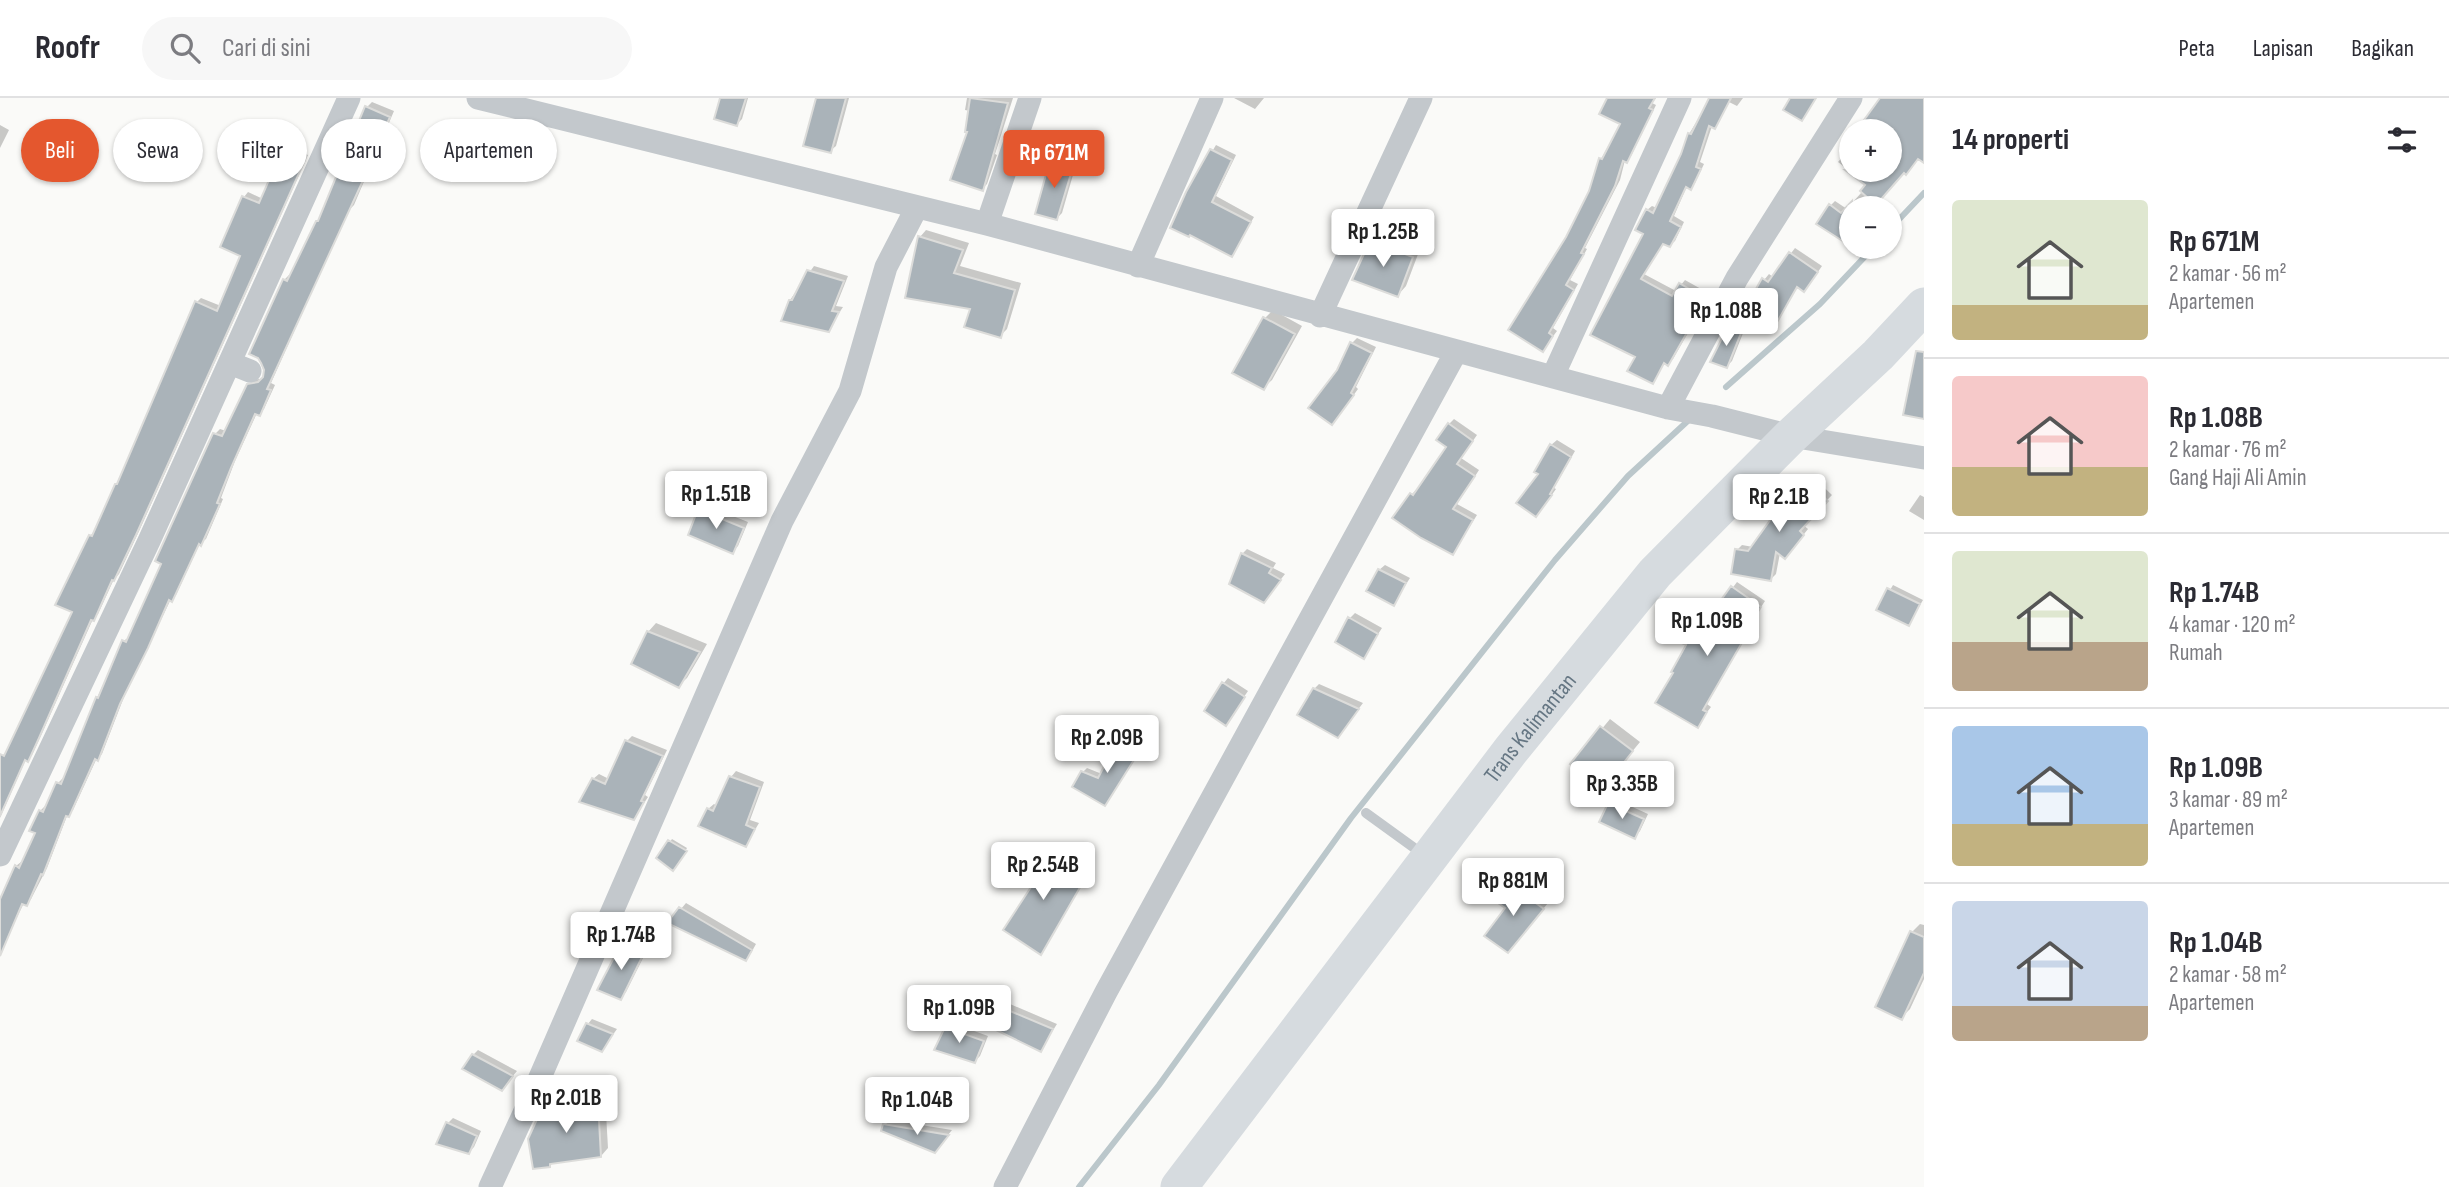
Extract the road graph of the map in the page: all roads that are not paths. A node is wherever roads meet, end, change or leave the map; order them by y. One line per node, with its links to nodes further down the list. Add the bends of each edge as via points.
1 (349, 98): 19 (street, via 240,367 149,541)
2 (478, 98): 8 (street)
3 (1030, 98): 9 (street)
4 (1212, 98): 10 (street)
5 (1421, 98): 12 (street)
6 (1680, 98): 14 (street)
7 (1851, 98): 15 (street, via 1737,278)
8 (917, 207): 9 (street); 21 (street, via 886,267 850,391 782,521)
9 (987, 224): 10 (street)
10 (1138, 266): 12 (street)
11 (1924, 306): 16 (highway, Trans Kalimantan)
12 (1320, 316): 13 (street)
13 (1456, 352): 14 (street); 22 (street, via 1106,992)
14 (1553, 376): 15 (street)
15 (1674, 410): 16 (street)
16 (1791, 436): 17 (street); 20 (highway, Trans Kalimantan, via 1655,573)
17 (1924, 458)
18 (1366, 813): 20 (lane)
19 (0, 855)
20 (1429, 858): 23 (highway, Trans Kalimantan)
21 (490, 1187)
22 (1005, 1187)
23 (1179, 1187)

